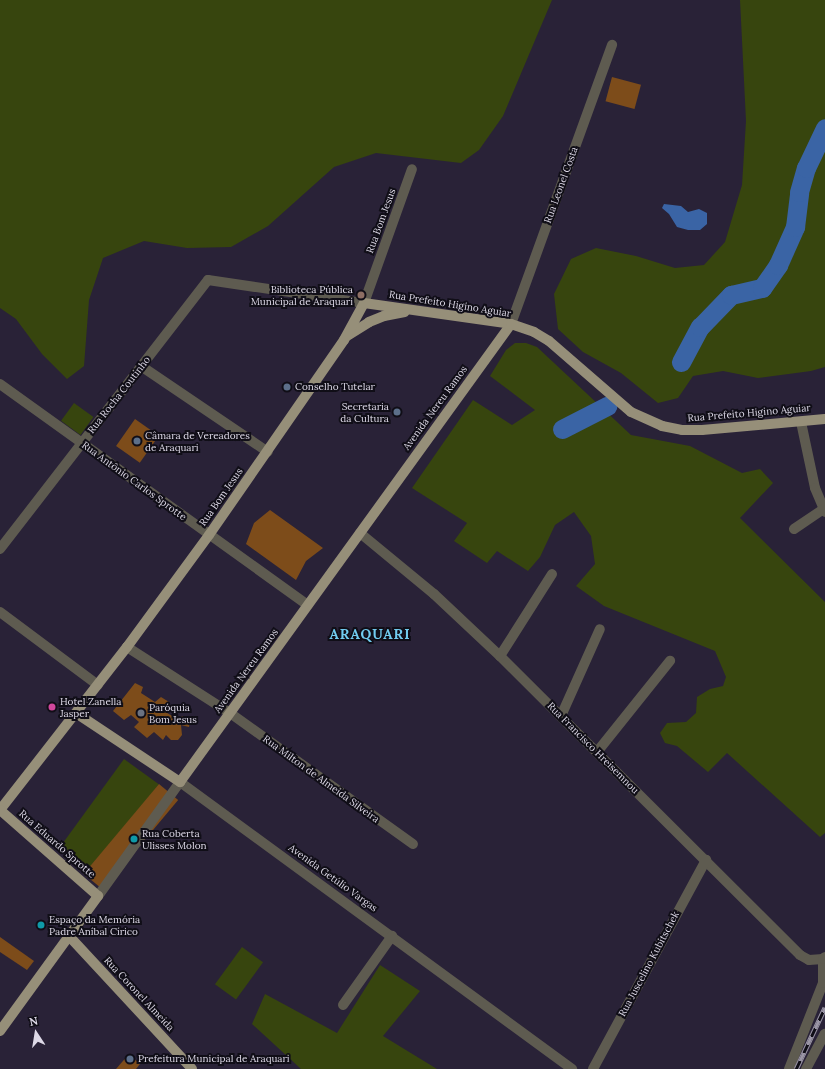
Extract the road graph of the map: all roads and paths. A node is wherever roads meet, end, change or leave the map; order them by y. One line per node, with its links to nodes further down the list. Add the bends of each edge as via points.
1 (612, 45): 6 (street, Rua Leonel Costa)
2 (412, 169): 4 (street, Rua Bom Jesus)
3 (208, 280): 4 (street, Rua Prefeito Higino Aguiar); 8 (street, Rua Rocha Coutinho)
4 (364, 303): 5 (main road, Rua Prefeito Higino Aguiar); 7 (main road, Rua Bom Jesus)
5 (426, 312): 6 (main road, Rua Prefeito Higino Aguiar); 7 (main road, via 398,312 384,316)
6 (511, 324): 11 (main road, Rua Prefeito Higino Aguiar, via 549,340 616,401 645,420 662,426 702,430); 16 (main road, Avenida Nereu Ramos)
7 (347, 336): 13 (main road, Rua Bom Jesus)
8 (141, 366): 12 (street, Rua Rocha Coutinho); 13 (street)
9 (0, 384): 12 (street, Rua Antônio Carlos Sprotte)
10 (825, 418): 11 (main road, Rua Prefeito Higino Aguiar)
11 (801, 422): 14 (street, via 815,488)
12 (82, 443): 17 (street, Rua Antônio Carlos Sprotte); 18 (street, Rua Rocha Coutinho)
13 (268, 452): 17 (main road, Rua Bom Jesus)
14 (824, 510): 15 (street)
15 (794, 529)
16 (360, 533): 20 (main road, Avenida Nereu Ramos); 24 (street, Rua Francisco Hreisemnou, via 418,580)
17 (209, 535): 20 (street, Rua Antônio Carlos Sprotte); 23 (main road, Rua Bom Jesus)
18 (0, 547)
19 (552, 574): 24 (street)
20 (308, 605): 28 (main road, Avenida Nereu Ramos)
21 (0, 612): 26 (street)
22 (600, 629): 29 (street)
23 (127, 647): 26 (main road, Rua Bom Jesus); 28 (street, Rua Milton de Almeida Silveira)
24 (500, 656): 29 (street, Rua Francisco Hreisemnou)
25 (670, 660): 30 (street)
26 (98, 684): 27 (main road, Rua Bom Jesus)
27 (76, 712): 31 (main road, Avenida Getúlio Vargas); 32 (main road, Rua Bom Jesus)
28 (230, 713): 31 (main road, Avenida Nereu Ramos); 33 (street, Rua Milton de Almeida Silveira)
29 (561, 716): 30 (street, Rua Francisco Hreisemnou)
30 (597, 752): 34 (street, Rua Francisco Hreisemnou)
31 (180, 782): 35 (street, Avenida Nereu Ramos); 37 (street, Avenida Getúlio Vargas)
32 (0, 810): 35 (main road, Rua Eduardo Sprotte)
33 (413, 844)
34 (706, 860): 38 (street, Rua Francisco Hreisemnou, via 800,955 809,960); 45 (street, Rua Juscelino Kubitschek)
35 (98, 896): 36 (main road, Avenida Nereu Ramos)
36 (69, 936): 40 (main road, Avenida Nereu Ramos); 42 (main road, Rua Coronel Almeida)
37 (392, 936): 39 (street); 44 (street, Avenida Getúlio Vargas)
38 (824, 958): 46 (street, via 823,983)
39 (343, 1005)
40 (0, 1031)
41 (825, 1034): 47 (street)
42 (181, 1065): 43 (main road, Rua Coronel Almeida)
43 (192, 1069)
44 (572, 1069)
45 (593, 1069)
46 (789, 1069)
47 (806, 1069)

